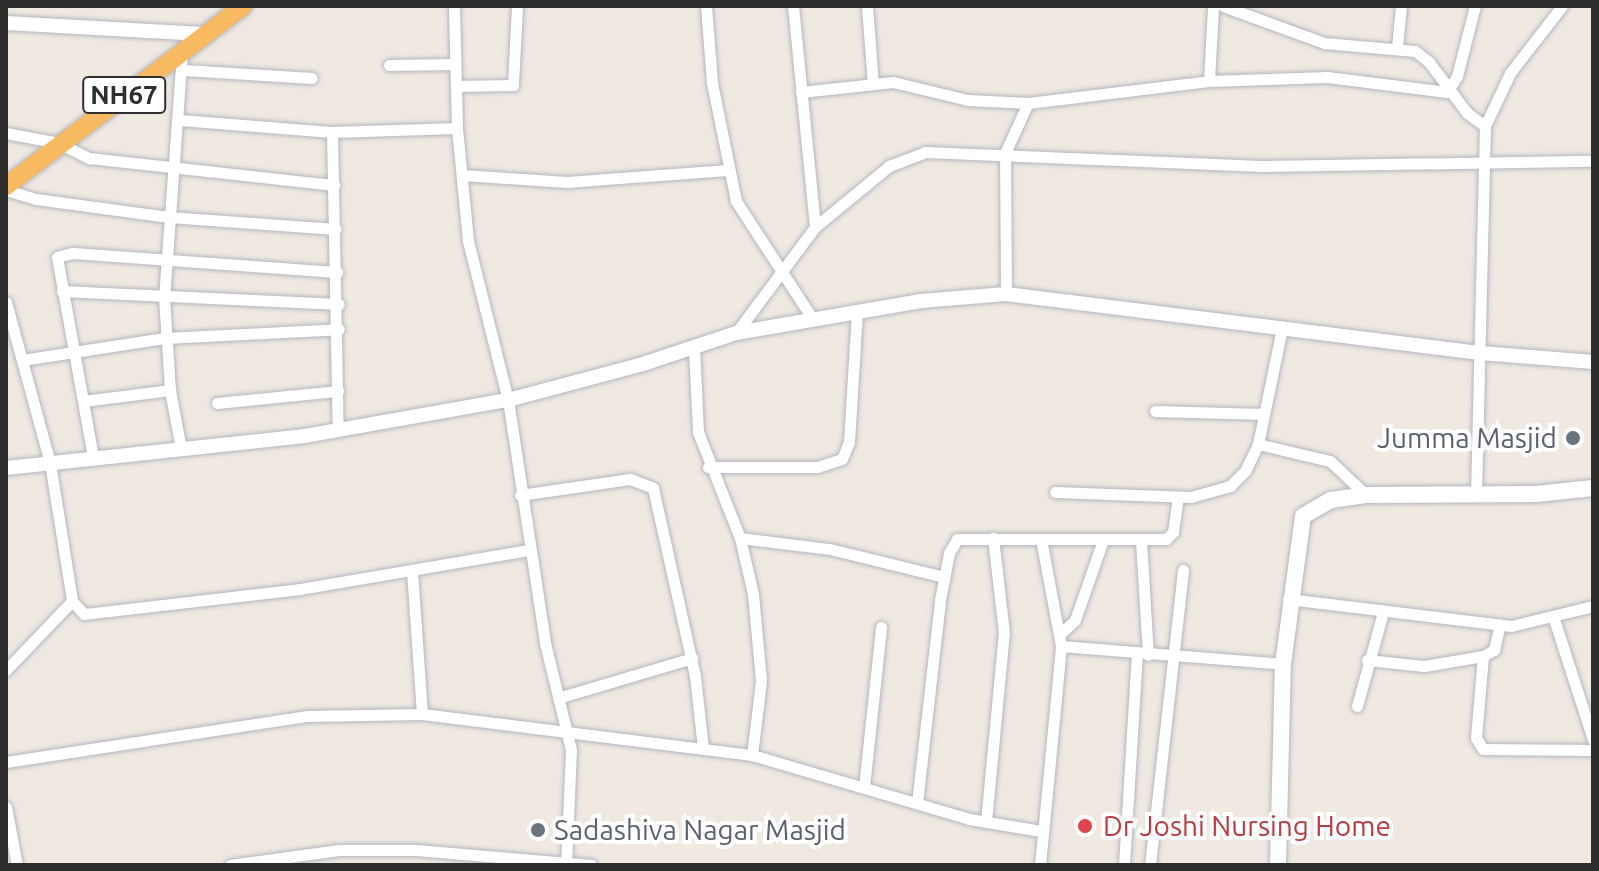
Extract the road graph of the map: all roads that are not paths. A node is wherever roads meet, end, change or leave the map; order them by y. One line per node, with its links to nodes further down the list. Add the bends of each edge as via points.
1 (243, 6): 13 (highway, NH67)
2 (454, 6): 16 (street)
3 (517, 6): 21 (street, via 513,85)
4 (706, 6): 35 (street)
5 (793, 6): 22 (street)
6 (867, 6): 20 (street)
7 (1213, 6): 19 (street)
8 (1223, 6): 14 (street, via 1324,43)
9 (1401, 6): 14 (street)
10 (1475, 6): 23 (street, via 1457,76)
11 (1562, 6): 26 (street, via 1510,73)
12 (6, 23): 13 (street)
13 (203, 34): 15 (highway, NH67)
14 (1397, 47): 23 (street, via 1415,51 1429,62)
15 (183, 60): 18 (street); 25 (street); 30 (highway, NH67)
16 (455, 64): 17 (street); 21 (street)
17 (389, 65)
18 (312, 78)
19 (1209, 81): 23 (street, via 1327,77); 24 (street)
20 (873, 84): 22 (street); 24 (street)
21 (456, 86): 27 (street)
22 (801, 92): 40 (street)
23 (1447, 92): 26 (street)
24 (1028, 103): 31 (street)
25 (180, 120): 28 (street); 34 (street)
26 (1485, 126): 32 (street)
27 (457, 128): 28 (street); 36 (street)
28 (332, 132): 37 (street)
29 (6, 133): 30 (street)
30 (59, 143): 34 (street, via 89,158); 38 (highway, NH67)
31 (1005, 153): 32 (street, via 1262,166); 40 (street, via 925,152 902,159); 46 (street)
32 (1482, 161): 33 (street); 58 (street)
33 (1593, 161)
34 (173, 169): 37 (street); 39 (street)
35 (728, 170): 36 (street, via 567,182); 44 (street, via 749,228)
36 (462, 175): 63 (street, via 468,241)
37 (335, 185): 41 (street)
38 (6, 188): 39 (street, via 36,199)
39 (169, 217): 41 (street); 42 (street)
40 (815, 227): 44 (street)
41 (336, 229): 43 (street)
42 (166, 260): 43 (street); 45 (street, via 62,254 55,262); 47 (street)
43 (337, 272): 49 (street)
44 (781, 272): 51 (street); 54 (street)
45 (62, 291): 47 (street); 57 (street)
46 (1006, 294): 50 (street); 52 (street)
47 (164, 298): 49 (street); 55 (street)
48 (6, 302): 59 (street)
49 (339, 304): 53 (street)
50 (857, 311): 51 (street); 73 (street, via 849,442 842,459 817,467)
51 (812, 318): 54 (street)
52 (1282, 328): 58 (street); 67 (street)
53 (339, 329): 55 (street); 62 (street)
54 (736, 333): 56 (street)
55 (164, 338): 57 (street); 61 (street)
56 (694, 347): 63 (street); 73 (street, via 698,432)
57 (74, 349): 59 (street); 64 (street)
58 (1481, 353): 60 (street); 77 (street)
59 (22, 360): 72 (street)
60 (1593, 362)
61 (170, 390): 64 (street); 70 (street)
62 (338, 391): 65 (street); 68 (street)
63 (508, 400): 68 (street); 78 (street)
64 (83, 401): 71 (street)
65 (217, 403)
66 (1155, 411): 67 (street)
67 (1264, 414): 69 (street)
68 (338, 431): 70 (street)
69 (1258, 444): 79 (street, via 1330,461); 80 (street, via 1245,471 1230,486 1217,493)
70 (181, 449): 71 (street)
71 (93, 457): 72 (street)
72 (50, 463): 74 (street); 91 (street)
73 (708, 467): 81 (street)
74 (9, 470)
75 (1593, 488): 77 (main road)
76 (1055, 492): 80 (street)
77 (1476, 494): 79 (main road)
78 (520, 495): 86 (street); 101 (street, via 630,479 653,488)
79 (1366, 495): 90 (main road, via 1331,500 1303,516)
80 (1178, 497): 85 (street, via 1170,536)
81 (740, 538): 89 (street, via 830,549); 112 (street, via 759,638 759,711)
82 (993, 538): 83 (street); 89 (street, via 957,539); 117 (street, via 1004,633)
83 (1041, 539): 84 (street); 97 (street)
84 (1103, 540): 85 (street); 97 (street, via 1075,620)
85 (1141, 541): 98 (street)
86 (529, 550): 88 (street); 105 (street)
87 (1183, 570): 99 (street)
88 (412, 571): 91 (street, via 96,615 76,609); 107 (street)
89 (944, 577): 115 (street)
90 (1288, 599): 93 (street); 103 (main road)
91 (72, 601): 104 (street)
92 (1593, 606): 94 (street)
93 (1383, 612): 95 (street); 102 (street)
94 (1554, 619): 95 (street); 109 (street)
95 (1500, 625): 100 (street, via 1494,650)
96 (881, 627): 114 (street)
97 (1060, 641): 98 (street); 118 (street)
98 (1143, 654): 99 (street); 125 (street)
99 (1175, 656): 103 (street); 126 (street)
100 (1483, 656): 102 (street, via 1424,666); 111 (street, via 1476,738 1483,749)
101 (692, 658): 105 (street); 110 (street)
102 (1367, 660): 106 (street)
103 (1283, 664): 127 (main road)
104 (6, 670)
105 (558, 698): 108 (street)
106 (1357, 706)
107 (422, 714): 108 (street); 113 (street, via 308,716)
108 (567, 733): 110 (street); 120 (street, via 572,774)
109 (1593, 740)
110 (703, 748): 112 (street)
111 (1593, 750)
112 (752, 755): 114 (street)
113 (6, 762)
114 (864, 787): 115 (street)
115 (917, 803): 117 (street)
116 (6, 807): 121 (street)
117 (986, 822): 118 (street)
118 (1041, 831): 124 (street)
119 (274, 862): 120 (street, via 339,850 416,850); 122 (street)
120 (566, 863): 123 (street)
121 (17, 865)
122 (230, 865)
123 (591, 865)
124 (1040, 865)
125 (1124, 865)
126 (1150, 865)
127 (1278, 865)

